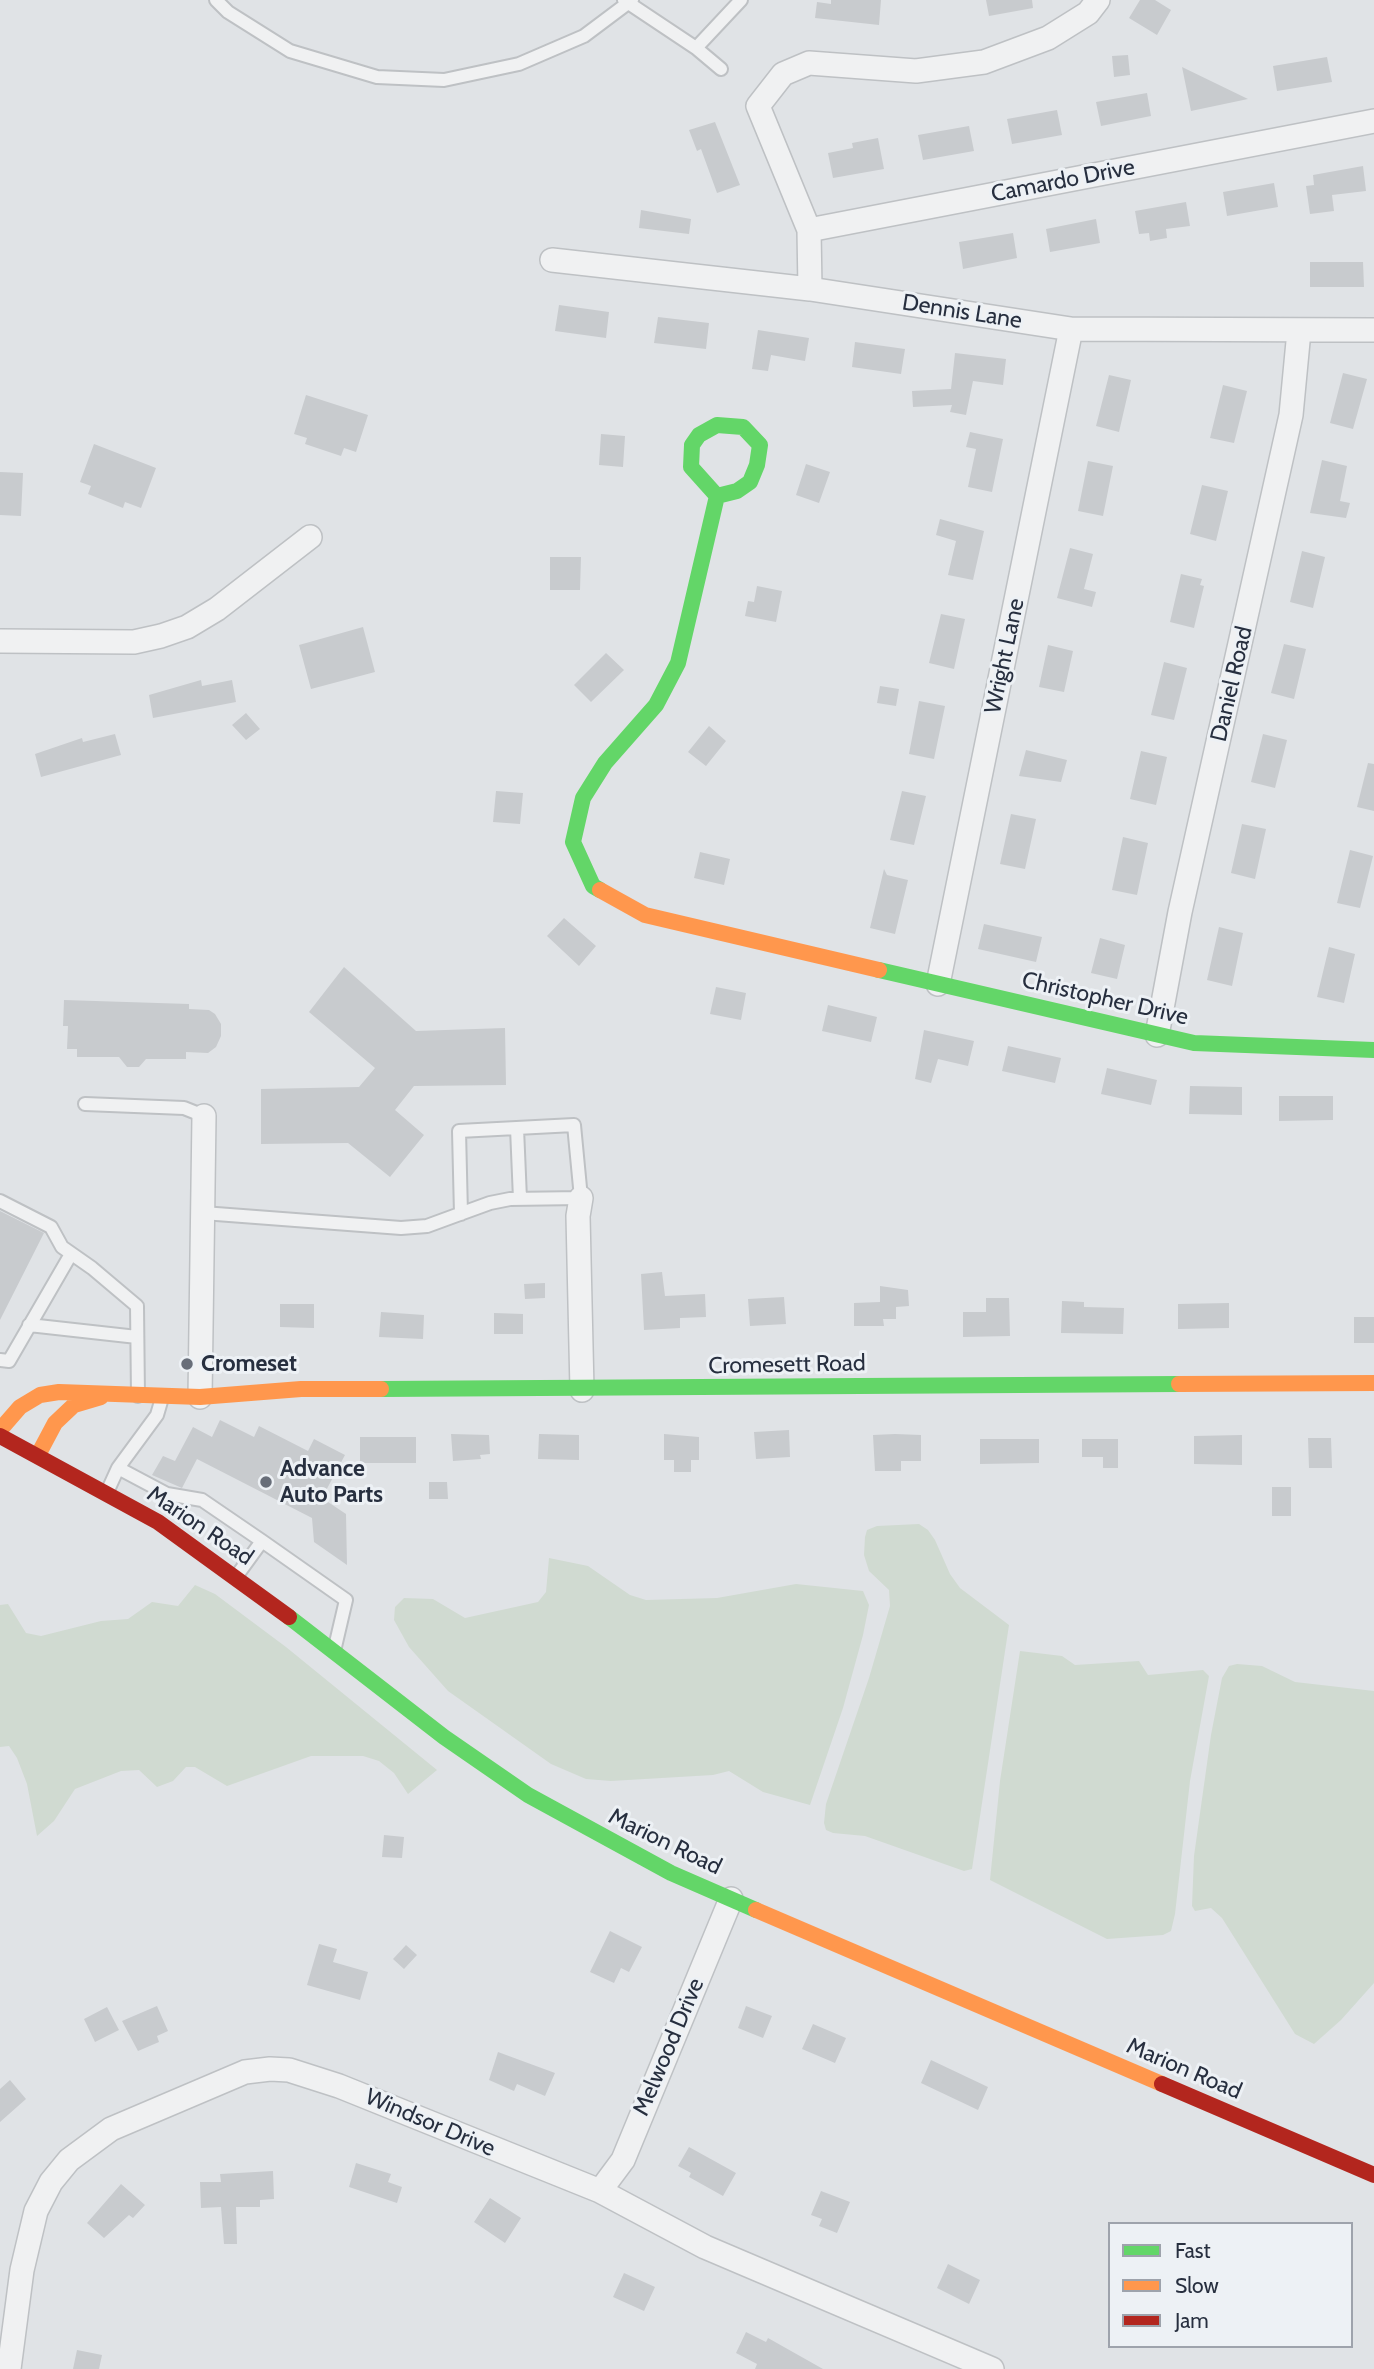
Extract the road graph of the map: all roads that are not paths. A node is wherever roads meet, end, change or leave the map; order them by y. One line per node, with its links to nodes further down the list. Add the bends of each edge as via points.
1 (216, 0): 4 (lane, via 290,51 377,77 444,80 519,64 584,36)
2 (741, 0): 5 (lane)
3 (1098, 0): 8 (street, via 1088,13 1048,38 984,62 916,71 809,64 783,74 758,106)
4 (628, 1): 5 (lane)
5 (696, 48): 6 (lane)
6 (721, 69)
7 (1374, 121): 8 (street, Camardo Drive)
8 (809, 230): 10 (street)
9 (552, 260): 10 (street, Dennis Lane)
10 (810, 289): 11 (street, Dennis Lane)
11 (1071, 329): 13 (street, Dennis Lane); 17 (street, Wright Lane)
12 (1374, 330): 13 (street, Dennis Lane)
13 (1299, 331): 18 (street, Daniel Road, via 1291,415 1180,912)
14 (718, 496): 14 (street, via 750,482 760,445 743,427 728,423 699,435 692,445 695,475); 17 (street, Christopher Drive, via 678,663 656,705 605,763 583,798 573,842 593,886 645,915)
15 (310, 537): 16 (street, via 217,609 161,636 134,642)
16 (0, 641)
17 (938, 984): 18 (street, Christopher Drive)
18 (1157, 1035): 19 (street, Christopher Drive, via 1194,1043)
19 (1374, 1050)
20 (85, 1104): 21 (lane, via 184,1108)
21 (204, 1116): 26 (street)
22 (517, 1128): 23 (lane, via 574,1125); 24 (lane); 27 (lane, via 459,1131)
23 (581, 1198): 24 (lane); 33 (street)
24 (520, 1199): 27 (lane, via 490,1203)
25 (0, 1201): 28 (lane, via 51,1227)
26 (203, 1213): 27 (lane, via 401,1228 427,1226); 36 (street)
27 (461, 1214)
28 (71, 1254): 29 (lane); 30 (lane, via 137,1306)
29 (29, 1325): 30 (lane); 31 (lane, via 9,1361)
30 (137, 1336): 37 (lane)
31 (0, 1360)
32 (1374, 1383): 33 (street, Cromesett Road)
33 (582, 1390): 36 (street, Cromesett Road, via 301,1389)
34 (103, 1396): 37 (street, Cromesett Road); 38 (street, Cromesett Road, via 40,1395 20,1407); 40 (street, via 74,1405 55,1423)
35 (162, 1396): 36 (street, Cromesett Road); 37 (street, Cromesett Road); 41 (lane, via 157,1415)
36 (200, 1396)
37 (138, 1397)
38 (0, 1430)
39 (0, 1436): 40 (street, Marion Road)
40 (38, 1455): 42 (street, Marion Road)
41 (118, 1468): 42 (lane); 43 (lane, via 167,1494 202,1500)
42 (107, 1493): 44 (street, Marion Road, via 158,1522)
43 (262, 1541): 44 (lane); 45 (lane, via 346,1600)
44 (236, 1577): 45 (street, Marion Road)
45 (334, 1651): 46 (street, Marion Road, via 528,1795 595,1834)
46 (731, 1899): 47 (street, Marion Road); 48 (street, Melwood Drive, via 622,2160)
47 (1374, 2175)
48 (600, 2191): 49 (street, Windsor Drive, via 340,2086 289,2070 248,2071 111,2129 69,2160 51,2182 36,2211 22,2270); 50 (street, Windsor Drive, via 705,2246)
49 (9, 2369)
50 (992, 2369)

